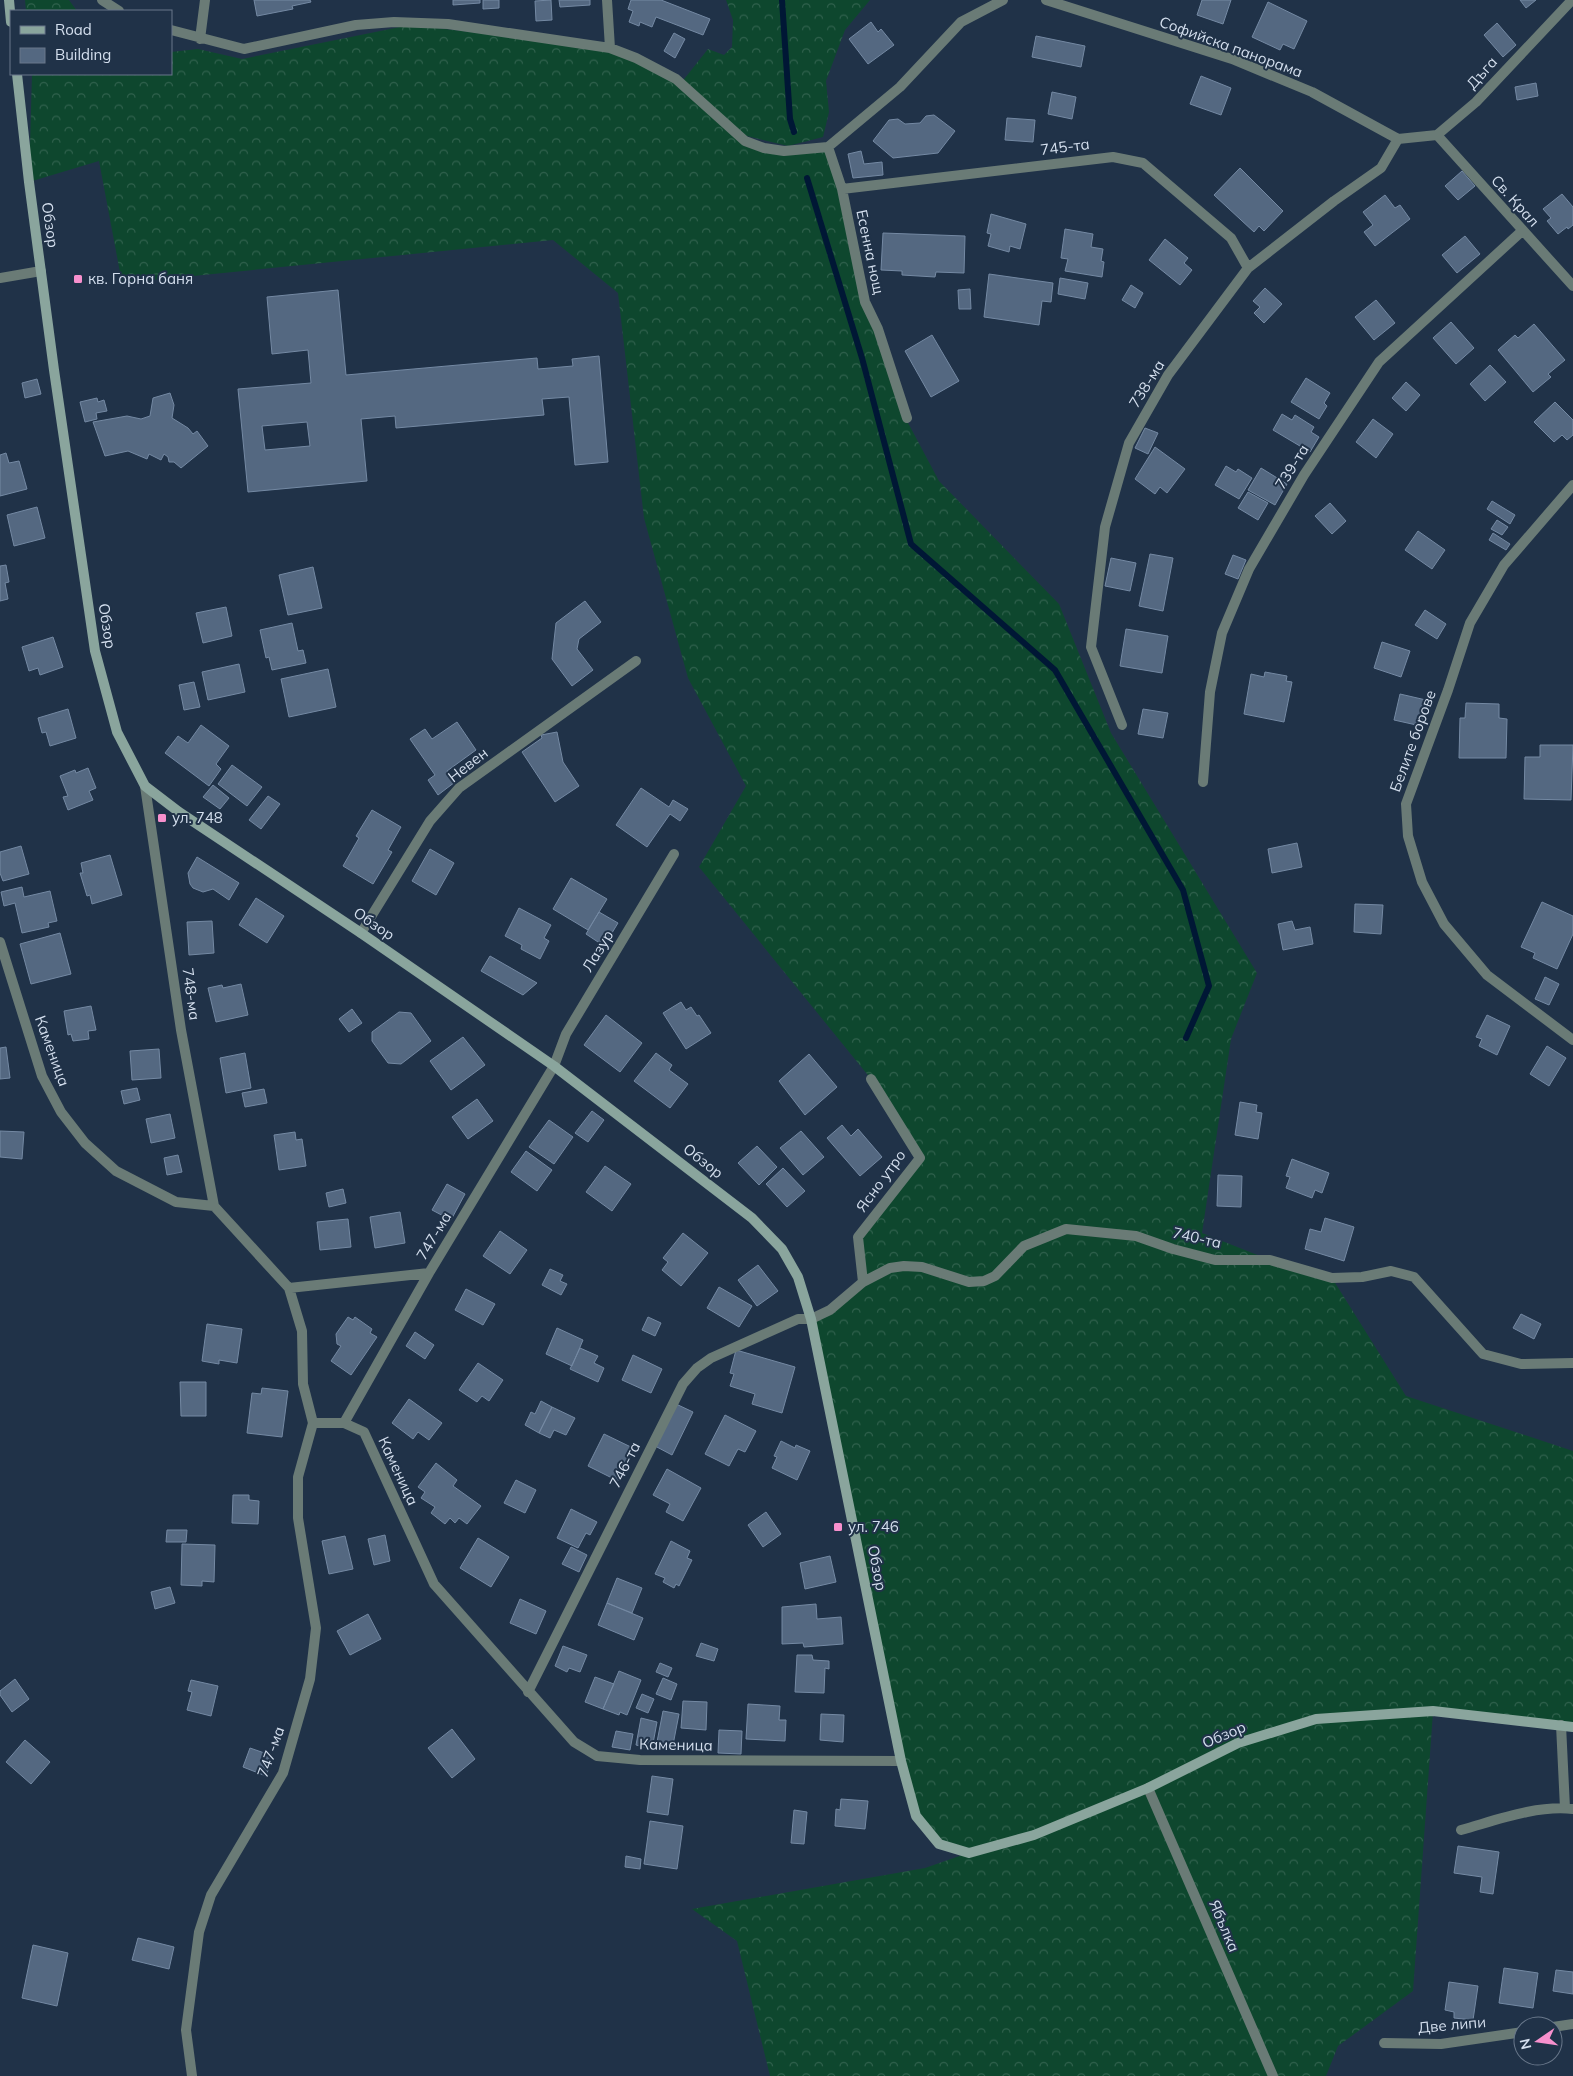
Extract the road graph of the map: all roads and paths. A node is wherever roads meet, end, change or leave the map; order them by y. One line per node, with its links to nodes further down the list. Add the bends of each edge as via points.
1 (102, 0): 7 (street)
2 (206, 0): 9 (street)
3 (607, 0): 10 (street)
4 (1003, 0): 14 (street, via 961,22 900,87)
5 (1046, 0): 13 (street, Софийска панорама, via 1232,59 1312,92)
6 (1572, 0): 12 (street, Дъга, via 1476,102)
7 (117, 10)
8 (172, 30): 9 (street)
9 (200, 39): 10 (street, via 244,49 356,25 394,22 448,24)
10 (610, 48): 14 (street, via 676,79 745,141 784,151)
11 (17, 75): 18 (street, Обзор)
12 (1436, 135): 13 (street); 16 (street, Св. Крал)
13 (1398, 139): 17 (street, 738-ма, via 1381,168)
14 (828, 147): 15 (street, Есенна нощ)
15 (842, 190): 17 (street, 745-та, via 1113,157 1143,164 1231,238); 21 (street, Есенна нощ, via 865,302 878,329)
16 (1522, 231): 20 (street, Св. Крал); 25 (street, 739-та, via 1379,362 1304,475 1249,569 1222,633 1212,682)
17 (1248, 268): 24 (street, 738-ма, via 1168,375 1129,442 1105,527 1091,647)
18 (41, 271): 19 (street); 26 (street, Обзор, via 95,651 117,732)
19 (0, 278)
20 (1573, 286)
21 (907, 418)
22 (1573, 485): 30 (street, Белите борове, via 1504,564 1470,623 1406,804 1408,836 1422,882 1444,924 1487,975)
23 (636, 661): 28 (street, Невен, via 459,788 430,821)
24 (1122, 725)
25 (1204, 782)
26 (145, 786): 28 (street, Обзор); 33 (street, 748-ма, via 181,1030)
27 (674, 854): 31 (street, Лазур, via 566,1034)
28 (361, 933): 31 (street, Обзор)
29 (0, 942): 33 (street, Каменица, via 42,1076 60,1112 85,1144 116,1171 176,1202)
30 (1573, 1040)
31 (554, 1066): 34 (street, 747-ма); 37 (street, Обзор, via 752,1218 782,1249 798,1277)
32 (871, 1079): 35 (street, Ясно утро, via 920,1158 858,1237)
33 (214, 1206): 36 (street)
34 (429, 1273): 36 (street); 40 (street, 747-ма)
35 (863, 1282): 37 (street, 740-та, via 834,1307); 38 (street, 740-та, via 890,1268 904,1266 922,1267 969,1282 984,1281 995,1276 1024,1246 1066,1228 1136,1236 1215,1260 1270,1260 1332,1278 1362,1277 1391,1270 1414,1277 1483,1354 1521,1364)
36 (290, 1288): 39 (street, via 302,1331 303,1384)
37 (811, 1319): 41 (street, 746-та, via 798,1319 711,1358 683,1384); 44 (street, Обзор)
38 (1573, 1363)
39 (313, 1423): 40 (street, Каменица); 50 (street, 747-ма, via 298,1476 298,1518 316,1628 310,1679 283,1773 211,1894 199,1932 186,2030)
40 (344, 1423): 41 (street, Каменица, via 364,1432 434,1584)
41 (528, 1692): 44 (street, Каменица, via 574,1742 597,1756 640,1760)
42 (1561, 1725): 43 (street, Обзор); 45 (street, Обзор, via 1433,1711 1316,1719 1238,1743); 46 (street)
43 (1573, 1727)
44 (901, 1761): 45 (street, Обзор, via 916,1816 939,1844 969,1853 1034,1835)
45 (1148, 1788): 51 (street, Ябълка)
46 (1569, 1808): 47 (street, via 1540,1810)
47 (1461, 1830)
48 (1513, 2033): 49 (street, Две липи, via 1441,2044)
49 (1384, 2043)
50 (192, 2076)
51 (1272, 2076)

